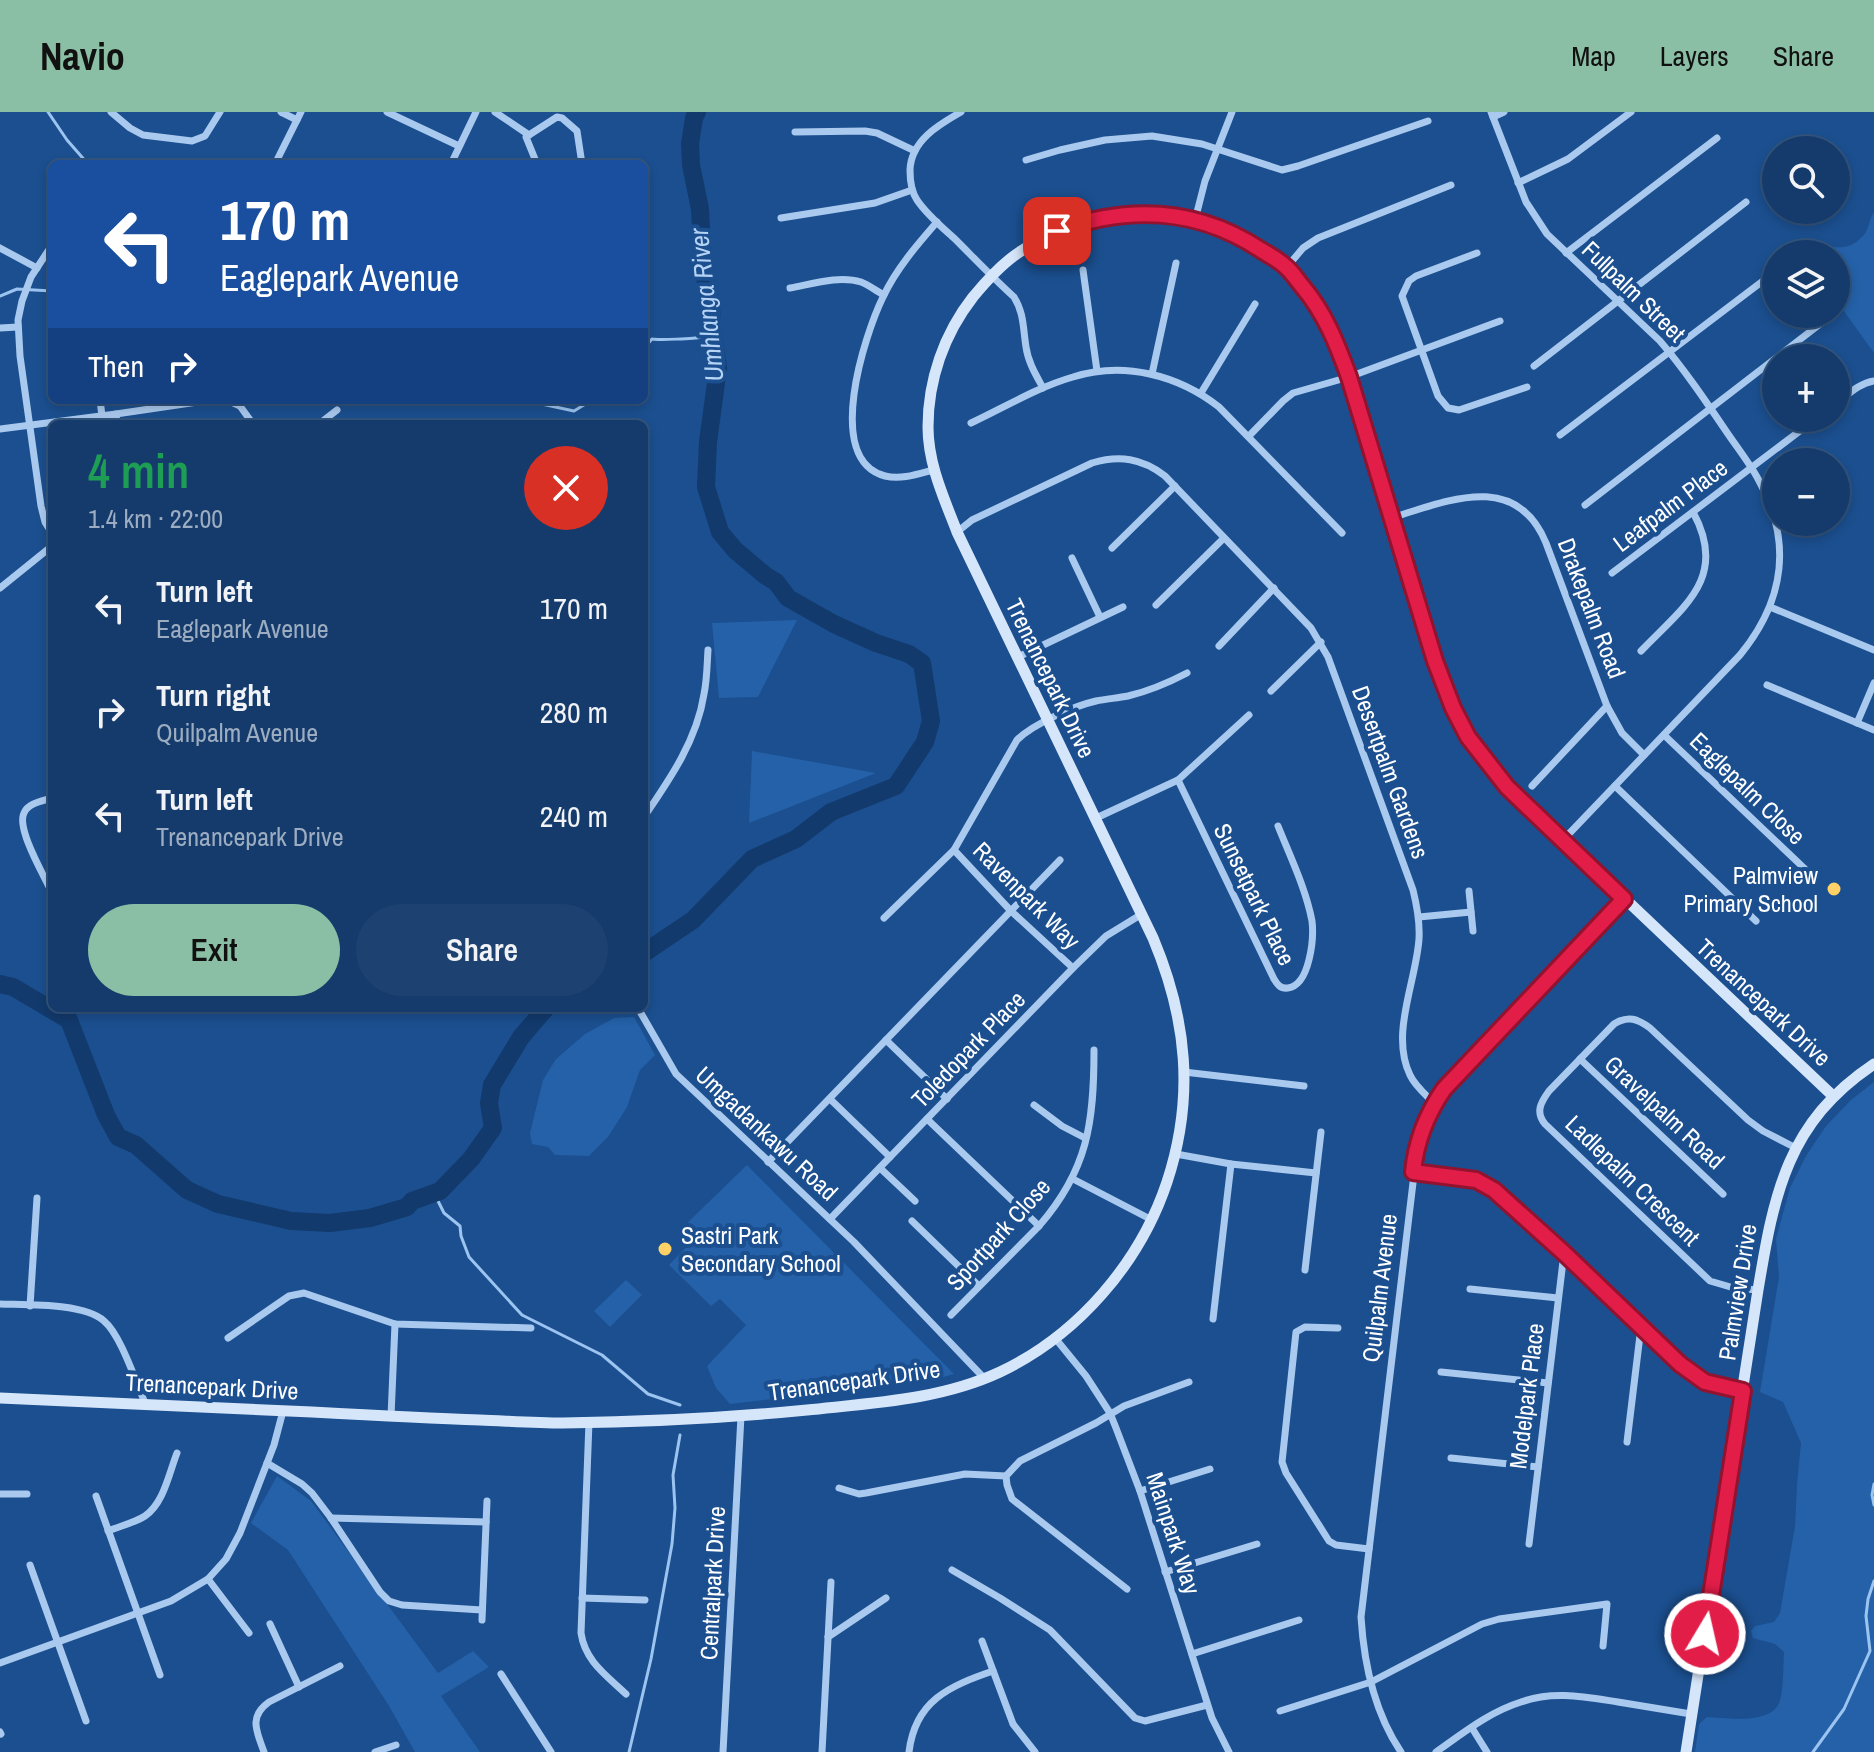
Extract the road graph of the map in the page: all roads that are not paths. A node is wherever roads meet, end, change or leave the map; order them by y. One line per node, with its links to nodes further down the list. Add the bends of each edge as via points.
1 (111, 112): 2 (street, via 143,135 192,141 205,136)
2 (220, 112)
3 (281, 112): 13 (street)
4 (387, 112): 19 (street)
5 (476, 112): 19 (street)
6 (495, 112): 17 (street)
7 (941, 112): 14 (street)
8 (961, 112): 14 (street)
9 (1232, 112): 20 (street)
10 (1504, 112): 12 (street)
11 (1631, 112): 27 (street, via 1568,159)
12 (1492, 115): 27 (street, Fullpalm Street)
13 (299, 116): 22 (street)
14 (947, 120): 21 (street)
15 (1428, 121): 20 (street, via 1282,170)
16 (795, 132): 21 (street, via 865,131)
17 (529, 135): 24 (street); 25 (street, via 562,118 577,131)
18 (1717, 138): 37 (street)
19 (459, 146): 23 (street)
20 (1217, 149): 26 (street, via 1152,136 1105,140); 32 (street)
21 (915, 151): 29 (street)
22 (277, 160)
23 (453, 160)
24 (535, 160)
25 (581, 160)
26 (1026, 160)
27 (1518, 183): 37 (street, Fullpalm Street, via 1535,218)
28 (1451, 185): 39 (street, via 1318,238)
29 (912, 190): 31 (street, via 875,203); 33 (street)
30 (1746, 202): 46 (street)
31 (781, 218)
32 (1195, 220): 39 (street, Trenancepark Drive, via 1225,229); 42 (street, Trenancepark Drive, via 1120,214 1089,220 1037,241)
33 (937, 222): 42 (street); 45 (street, via 908,255)
34 (0, 248): 40 (street)
35 (48, 251): 40 (street)
36 (1477, 253): 52 (street, via 1416,276 1404,288 1404,304)
37 (1566, 253): 46 (street, Fullpalm Street)
38 (1176, 263): 56 (street)
39 (1287, 267): 57 (street, Trenancepark Drive, via 1316,303)
40 (37, 268): 49 (street, via 23,298)
41 (1083, 270): 55 (street)
42 (991, 275): 60 (street, via 1020,308 1030,363); 82 (street, Trenancepark Drive, via 955,323 936,368 928,421)
43 (1762, 282): 53 (street)
44 (790, 288): 45 (street, via 853,280)
45 (884, 295): 82 (street, via 861,358 854,443 861,459 886,476)
46 (1618, 302): 53 (street, Fullpalm Street); 54 (street)
47 (1255, 304): 61 (street)
48 (1500, 321): 52 (street)
49 (18, 327): 50 (street); 76 (street)
50 (0, 328)
51 (1814, 328): 66 (street)
52 (1421, 350): 57 (street); 59 (street, via 1438,396 1453,410)
53 (1670, 352): 66 (street, Fullpalm Street); 79 (street)
54 (1534, 366)
55 (1097, 371): 56 (street); 60 (street)
56 (1152, 374): 61 (street)
57 (1349, 377): 80 (street, via 1293,393); 86 (street, Trenancepark Drive)
58 (1874, 381): 62 (street)
59 (1527, 387)
60 (1043, 388): 74 (street)
61 (1201, 393): 80 (street)
62 (1850, 393)
63 (100, 404): 69 (street)
64 (166, 404): 68 (street)
65 (236, 404): 72 (street)
66 (1711, 408): 81 (street, Fullpalm Street); 84 (street)
67 (337, 410): 73 (street)
68 (116, 414): 69 (street); 71 (street)
69 (102, 416): 70 (street)
70 (73, 420)
71 (117, 420)
72 (250, 420)
73 (324, 420)
74 (971, 423)
75 (48, 424): 76 (street)
76 (30, 426): 77 (street); 87 (street)
77 (0, 429)
78 (1799, 432): 81 (street, Leafpalm Place)
79 (1560, 435)
80 (1249, 436): 89 (street)
81 (1751, 468): 85 (street, Leafpalm Place); 99 (street, Fullpalm Street, via 1774,514 1779,539 1778,581)
82 (933, 470): 88 (street, Trenancepark Drive)
83 (1175, 486): 88 (street, Desertpalm Gardens, via 1146,463 1103,460 972,520); 90 (street, Desertpalm Gardens); 91 (street)
84 (1585, 505)
85 (1693, 512): 94 (street, Leafpalm Place); 105 (street, via 1706,546 1702,580 1694,596)
86 (1391, 518): 111 (street, Drakepalm Road, via 1470,496 1492,496 1520,508 1542,533); 125 (street, Trenancepark Drive, via 1438,672 1468,737 1494,772)
87 (48, 527)
88 (957, 532): 106 (street, Trenancepark Drive)
89 (1342, 533)
90 (1224, 538): 96 (street, Desertpalm Gardens); 97 (street)
91 (1112, 548)
92 (48, 549): 95 (street)
93 (1072, 558): 100 (street)
94 (1612, 573)
95 (0, 588)
96 (1274, 588): 101 (street, Desertpalm Gardens); 102 (street)
97 (1156, 605)
98 (1123, 607): 100 (street)
99 (1770, 607): 104 (street); 116 (street, Fullpalm Street, via 1740,655)
100 (1100, 617): 106 (street)
101 (1321, 642): 110 (street); 135 (street, Desertpalm Gardens)
102 (1219, 646)
103 (708, 650): 122 (street, via 704,696 693,734)
104 (1874, 650)
105 (1641, 651)
106 (1016, 658): 113 (street, Trenancepark Drive)
107 (1187, 673): 113 (street, via 1160,687 1093,701)
108 (1874, 683): 114 (street)
109 (1767, 685): 114 (street)
110 (1271, 691)
111 (1607, 706): 117 (street, Drakepalm Road, via 1622,733); 119 (street)
112 (1249, 715): 118 (street)
113 (1046, 721): 123 (street, Trenancepark Drive); 126 (street, via 1017,740)
114 (1857, 723): 115 (street)
115 (1874, 730)
116 (1664, 735): 117 (street, Fullpalm Street); 128 (street, Eaglepalm Close)
117 (1644, 755): 120 (street, Fullpalm Street)
118 (1178, 780): 123 (street); 124 (street, Sunsetpark Place, via 1274,979 1285,988 1303,976 1313,932)
119 (1532, 786)
120 (1615, 786): 125 (street, Fullpalm Street); 137 (street)
121 (48, 799): 129 (street, via 32,805 22,818)
122 (648, 811)
123 (1094, 819): 134 (street, Trenancepark Drive)
124 (1278, 826)
125 (1563, 840): 131 (street, Trenancepark Drive)
126 (954, 850): 132 (street, Ravenpark Way); 136 (street)
127 (1060, 860): 132 (street)
128 (1805, 869)
129 (48, 884)
130 (1469, 891): 133 (street)
131 (1624, 899): 147 (street, Trenancepark Drive); 150 (street, Quilpalm Avenue)
132 (1011, 911): 139 (street, Ravenpark Way); 141 (street)
133 (1471, 912): 135 (street); 138 (street)
134 (1142, 914): 139 (street, Toledopark Place, via 1106,936); 145 (street, Trenancepark Drive, via 1180,1020)
135 (1419, 917): 150 (street, Desertpalm Gardens, via 1402,1045 1408,1072)
136 (884, 918)
137 (1756, 921)
138 (1473, 931)
139 (1073, 968): 149 (street, Toledopark Place)
140 (640, 1012): 158 (street, Umgadankawu Road, via 676,1074)
141 (886, 1040): 148 (street); 149 (street)
142 (1094, 1050): 154 (street, Sportpark Close, via 1093,1107)
143 (1580, 1059): 155 (street, Ladlepalm Crescent, via 1614,1024 1634,1019 1748,1120); 164 (street, Gravelpalm Road); 175 (street, Ladlepalm Crescent, via 1541,1102 1541,1119 1710,1281)
144 (1874, 1064): 147 (street, Palmview Drive)
145 (1184, 1072): 146 (street); 156 (street, Trenancepark Drive)
146 (1304, 1086)
147 (1833, 1096): 155 (street, Palmview Drive)
148 (830, 1099): 157 (street); 158 (street)
149 (947, 1099): 152 (street, Toledopark Place)
150 (1434, 1103): 161 (street, Quilpalm Avenue, via 1419,1138)
151 (1034, 1105): 154 (street)
152 (927, 1119): 157 (street, Toledopark Place); 170 (street)
153 (1321, 1132): 162 (street)
154 (1085, 1138): 163 (street, Sportpark Close)
155 (1796, 1148): 175 (street, Palmview Drive, via 1775,1199)
156 (1176, 1154): 159 (street); 168 (street, Trenancepark Drive)
157 (890, 1157): 160 (street, Toledopark Place)
158 (768, 1162): 167 (street, Umgadankawu Road)
159 (1231, 1164): 162 (street); 180 (street)
160 (880, 1168): 166 (street); 167 (street, Toledopark Place)
161 (1413, 1172): 171 (street, via 1485,1184); 217 (street, Quilpalm Avenue)
162 (1316, 1173): 172 (street)
163 (1073, 1179): 168 (street, Sportpark Close); 170 (street, Sportpark Close)
164 (1723, 1194)
165 (37, 1198): 178 (street)
166 (915, 1201)
167 (830, 1219): 188 (street, Umgadankawu Road)
168 (1152, 1220): 186 (street, Trenancepark Drive, via 1117,1277)
169 (912, 1221): 173 (street)
170 (1039, 1226): 173 (street, Sportpark Close)
171 (1564, 1253): 176 (street, Modelpark Place); 182 (street)
172 (1305, 1270)
173 (979, 1286): 179 (street, Sportpark Close)
174 (1470, 1289): 176 (street)
175 (1758, 1290): 191 (street, Palmview Drive)
176 (1558, 1298): 190 (street, Modelpark Place)
177 (0, 1304): 178 (street)
178 (30, 1306): 193 (street, via 76,1309 105,1321)
179 (951, 1315)
180 (1213, 1319)
181 (395, 1324): 183 (street); 185 (street, via 304,1293 289,1296); 196 (street)
182 (1641, 1327): 191 (street, via 1693,1375); 199 (street)
183 (531, 1328)
184 (1338, 1328): 217 (street, via 1305,1327 1296,1332 1282,1462 1329,1541)
185 (228, 1338)
186 (1055, 1338): 188 (street, Trenancepark Drive); 195 (street, Mainpark Way)
187 (1441, 1372): 190 (street)
188 (984, 1378): 197 (street, Trenancepark Drive, via 914,1398)
189 (1189, 1382): 195 (street)
190 (1548, 1383): 203 (street, Modelpark Place)
191 (1743, 1391): 248 (street, Palmview Drive)
192 (0, 1398): 193 (street, Trenancepark Drive)
193 (146, 1405): 194 (street, Trenancepark Drive)
194 (283, 1411): 196 (street, Trenancepark Drive); 202 (street)
195 (1110, 1413): 205 (street, via 1020,1461); 207 (street, Mainpark Way)
196 (391, 1416): 198 (street, Trenancepark Drive)
197 (741, 1416): 198 (street, Trenancepark Drive); 255 (street, Centralpark Drive)
198 (589, 1422): 224 (street)
199 (1627, 1442)
200 (177, 1453): 214 (street, via 153,1509)
201 (1451, 1458): 203 (street)
202 (267, 1463): 212 (street, via 308,1488); 221 (street, via 233,1548)
203 (1538, 1467): 216 (street, Modelpark Place)
204 (1210, 1469): 207 (street)
205 (1006, 1476): 206 (street, via 965,1474 859,1494); 223 (street, via 1012,1499)
206 (839, 1488)
207 (1140, 1491): 220 (street, Mainpark Way)
208 (0, 1494): 209 (street)
209 (27, 1494)
210 (96, 1496): 214 (street)
211 (487, 1501): 213 (street)
212 (331, 1518): 213 (street); 227 (street, via 389,1601)
213 (486, 1522): 227 (street)
214 (108, 1531): 228 (street)
215 (1257, 1544): 220 (street)
216 (1529, 1544)
217 (1369, 1549): 243 (street, Quilpalm Avenue, via 1361,1617)
218 (30, 1565): 235 (street)
219 (952, 1570): 246 (street, via 1050,1630 1139,1720)
220 (1165, 1572): 237 (street, Mainpark Way)
221 (208, 1579): 228 (street); 232 (street)
222 (831, 1582): 233 (street)
223 (1127, 1589)
224 (582, 1598): 226 (street); 245 (street, via 583,1648)
225 (886, 1598): 233 (street)
226 (645, 1600)
227 (482, 1610): 229 (street)
228 (138, 1613): 235 (street); 242 (street)
229 (482, 1620)
230 (1299, 1620): 237 (street)
231 (270, 1624): 244 (street)
232 (249, 1633)
233 (828, 1637): 256 (street)
234 (982, 1641): 240 (street)
235 (57, 1642): 238 (street); 249 (street)
236 (1603, 1646): 243 (street, via 1607,1604 1499,1619)
237 (1192, 1654): 246 (street, Mainpark Way)
238 (0, 1663)
239 (340, 1666): 244 (street)
240 (993, 1671): 257 (street, via 962,1681 928,1705); 258 (street, via 1013,1724)
241 (501, 1674): 254 (street)
242 (160, 1675)
243 (1371, 1682): 247 (street); 260 (street, Quilpalm Avenue, via 1379,1711)
244 (299, 1687): 252 (street, via 257,1714)
245 (626, 1694)
246 (1207, 1705): 259 (street, Mainpark Way)
247 (1280, 1711)
248 (1691, 1714): 250 (street, via 1557,1695 1520,1702); 263 (street, Palmview Drive)
249 (86, 1721)
250 (1472, 1728): 261 (street); 262 (street)
251 (396, 1745): 253 (street)
252 (264, 1752)
253 (375, 1752)
254 (551, 1752)
255 (723, 1752)
256 (822, 1752)
257 (909, 1752)
258 (1035, 1752)
259 (1229, 1752)
260 (1401, 1752)
261 (1436, 1752)
262 (1487, 1752)
263 (1686, 1752)

